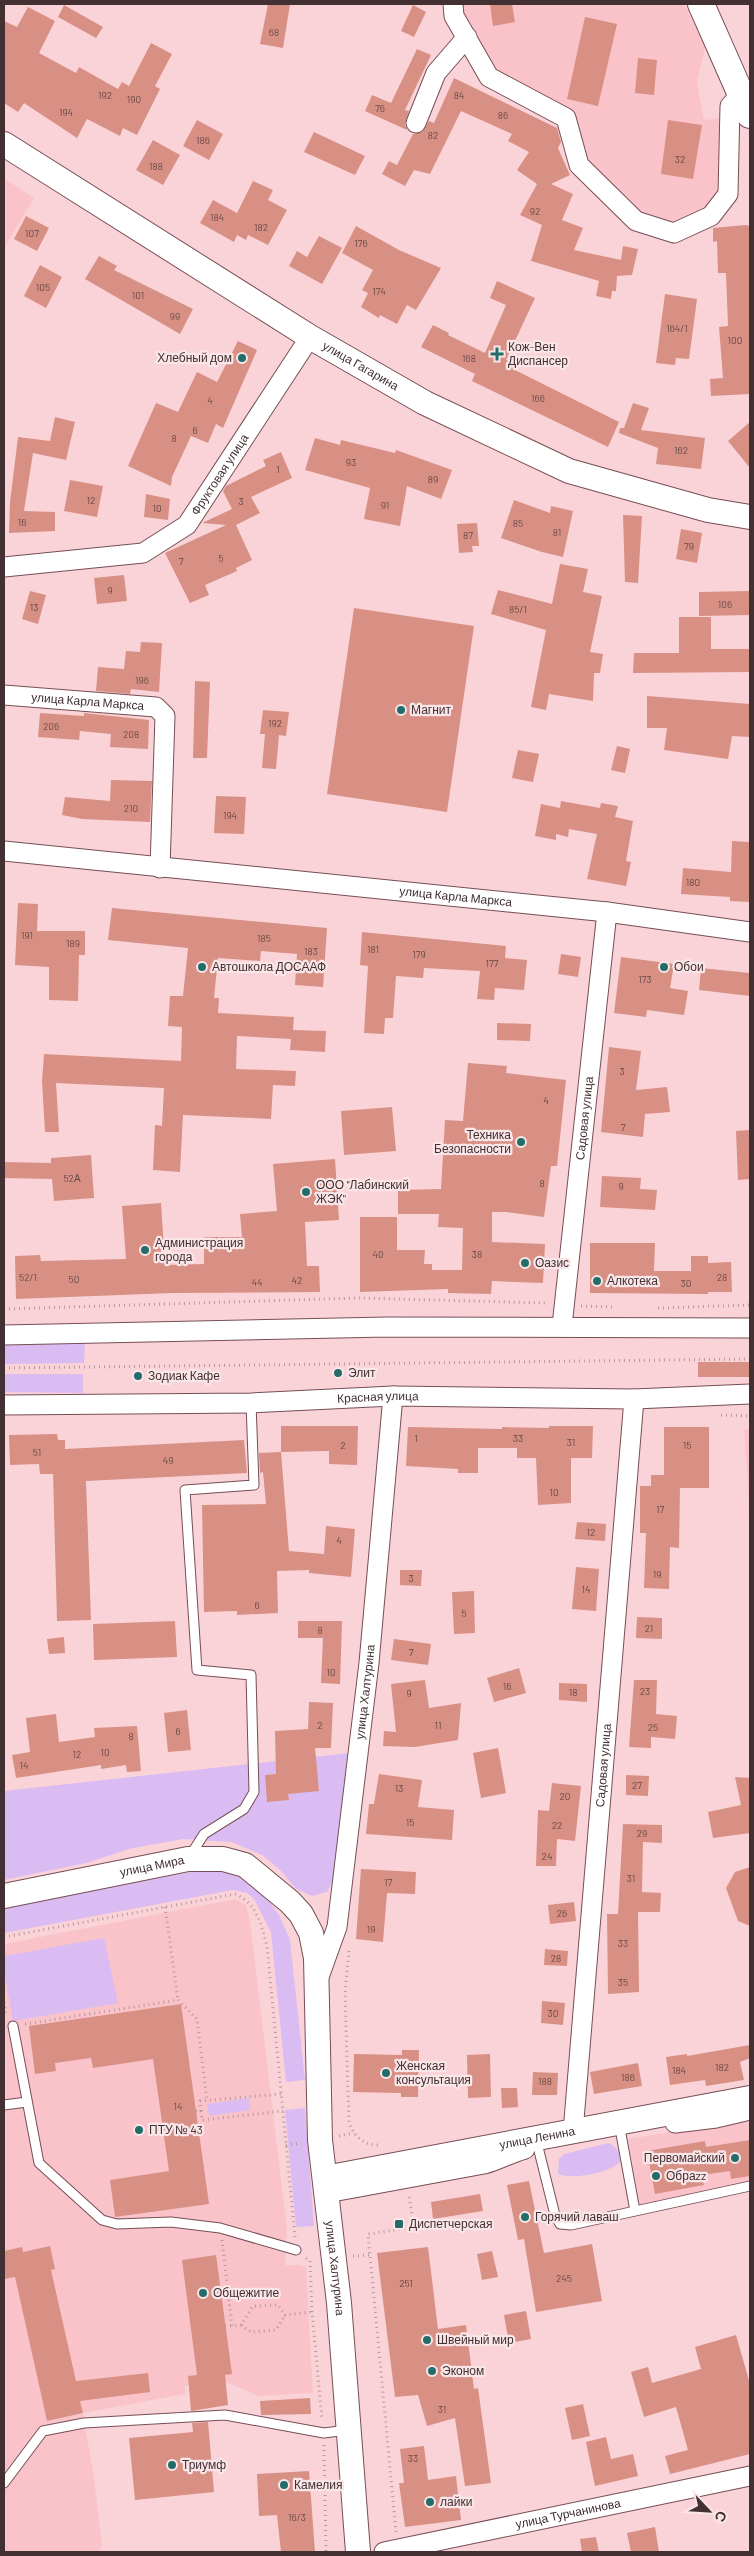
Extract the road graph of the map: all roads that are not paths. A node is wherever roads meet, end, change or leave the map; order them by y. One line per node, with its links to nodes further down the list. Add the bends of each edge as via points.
1 (453, 4): 3 (street, via 454,16)
2 (701, 4): 4 (main road)
3 (466, 37): 4 (street, via 489,77 566,118 579,165 636,221 674,234 712,216 728,194 730,106); 5 (street, via 436,73)
4 (746, 104)
5 (416, 123)
6 (4, 144): 7 (street, улица Гагарина)
7 (310, 337): 8 (street, улица Гагарина, via 425,403 569,470 708,510); 9 (street, Фруктовая улица, via 187,525 143,553)
8 (750, 517)
9 (4, 567)
10 (4, 695): 12 (street, улица Карла Маркса, via 156,707 165,716)
11 (4, 851): 12 (street, улица Карла Маркса)
12 (160, 868): 13 (street, улица Карла Маркса)
13 (607, 912): 14 (street, улица Карла Маркса); 15 (street, Садовая улица)
14 (750, 932)
15 (562, 1326): 16 (street); 17 (street)
16 (750, 1328)
17 (4, 1335)
18 (750, 1394): 20 (street, Красная улица)
19 (393, 1396): 20 (street, Красная улица); 21 (street, Красная улица); 26 (street, улица Халтурина, via 369,1662 336,1927)
20 (634, 1399): 33 (street, Садовая улица)
21 (251, 1403): 22 (street, Красная улица); 23 (lane, via 254,1485 185,1490 197,1670 251,1675 254,1792 244,1809 204,1834)
22 (4, 1405)
23 (188, 1859): 24 (street, улица Мира); 25 (street, улица Мира, via 223,1859 245,1865)
24 (4, 1896)
25 (290, 1902): 26 (street, улица Халтурина, via 311,1932)
26 (317, 1984): 35 (street, улица Халтурина, via 320,2140)
27 (13, 2026): 29 (lane)
28 (750, 2098): 32 (street, улица Ленина)
29 (27, 2102): 30 (lane); 38 (lane, via 39,2163 102,2220 116,2224 171,2222 220,2228)
30 (4, 2105)
31 (750, 2110): 32 (street, via 716,2118)
32 (620, 2126): 33 (street, улица Ленина); 34 (street); 37 (lane)
33 (573, 2132): 34 (street, улица Ленина)
34 (537, 2142): 35 (street, улица Ленина); 37 (lane, via 560,2224 571,2225)
35 (326, 2185): 39 (street, улица Халтурина)
36 (750, 2186): 37 (lane)
37 (635, 2211)
38 (296, 2250)
39 (348, 2430): 41 (lane, via 324,2433 225,2415 84,2423 43,2431); 43 (street, улица Халтурина)
40 (750, 2476): 42 (street, улица Турчанинова)
41 (4, 2483)
42 (391, 2551)
43 (358, 2552)

